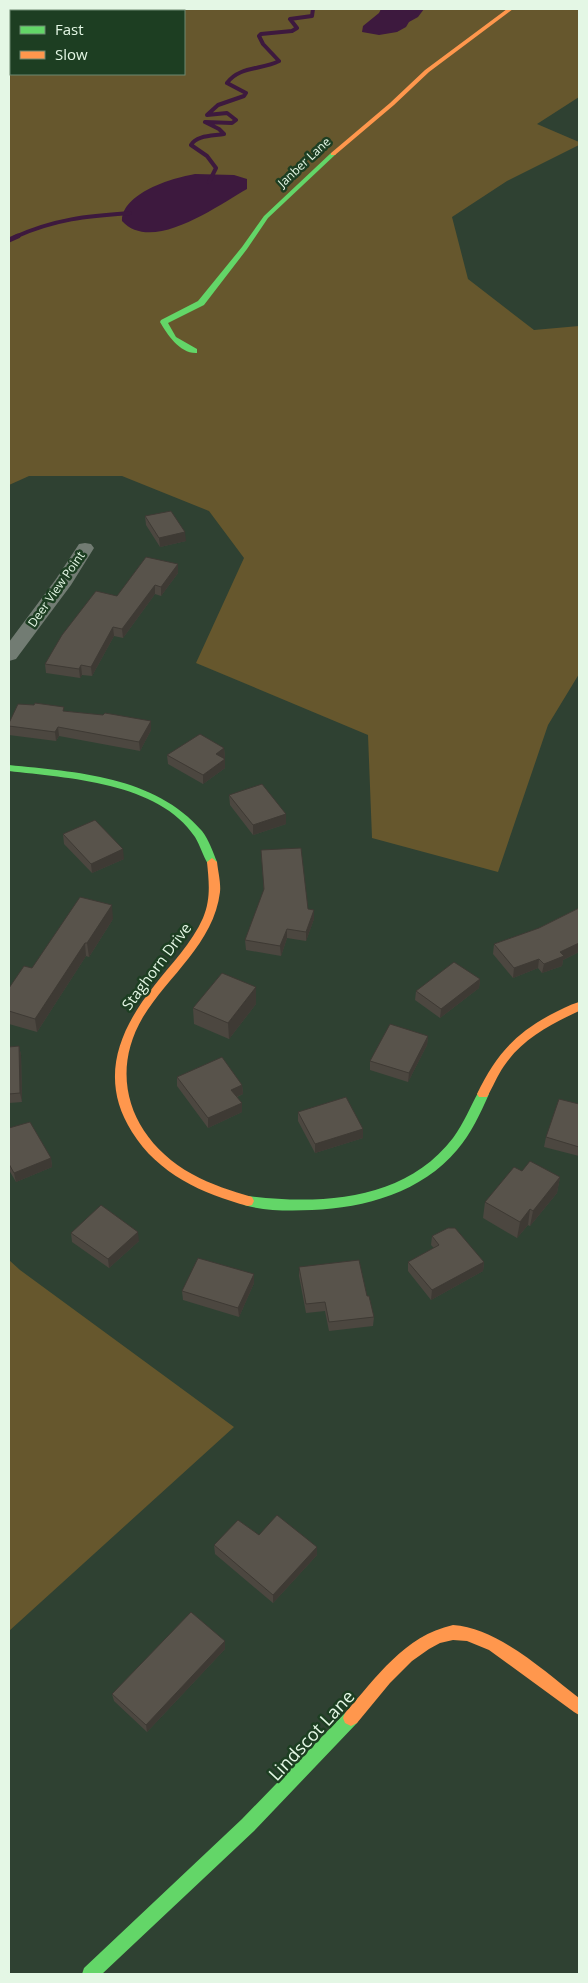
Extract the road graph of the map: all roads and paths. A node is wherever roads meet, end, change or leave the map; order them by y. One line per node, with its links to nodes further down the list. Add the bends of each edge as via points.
1 (510, 9): 2 (street, Janber Lane, via 427,72 344,144 266,217 201,303 164,322 173,338)
2 (194, 351)
3 (85, 548): 4 (street, Deer View Point)
4 (9, 655)
5 (9, 768): 6 (street, Staghorn Drive, via 81,778 135,791 176,811 209,849 215,876 214,898 208,919 196,940 130,1025 120,1058 119,1074 125,1106 140,1136 177,1171 212,1190 250,1202 308,1206 350,1201 400,1186 435,1164 460,1138 477,1110 496,1066 509,1049 532,1030)
6 (579, 1006)
7 (579, 1707): 8 (street, Lindscot Lane, via 482,1637 456,1632 434,1637 403,1659 274,1799)
8 (90, 1974)

